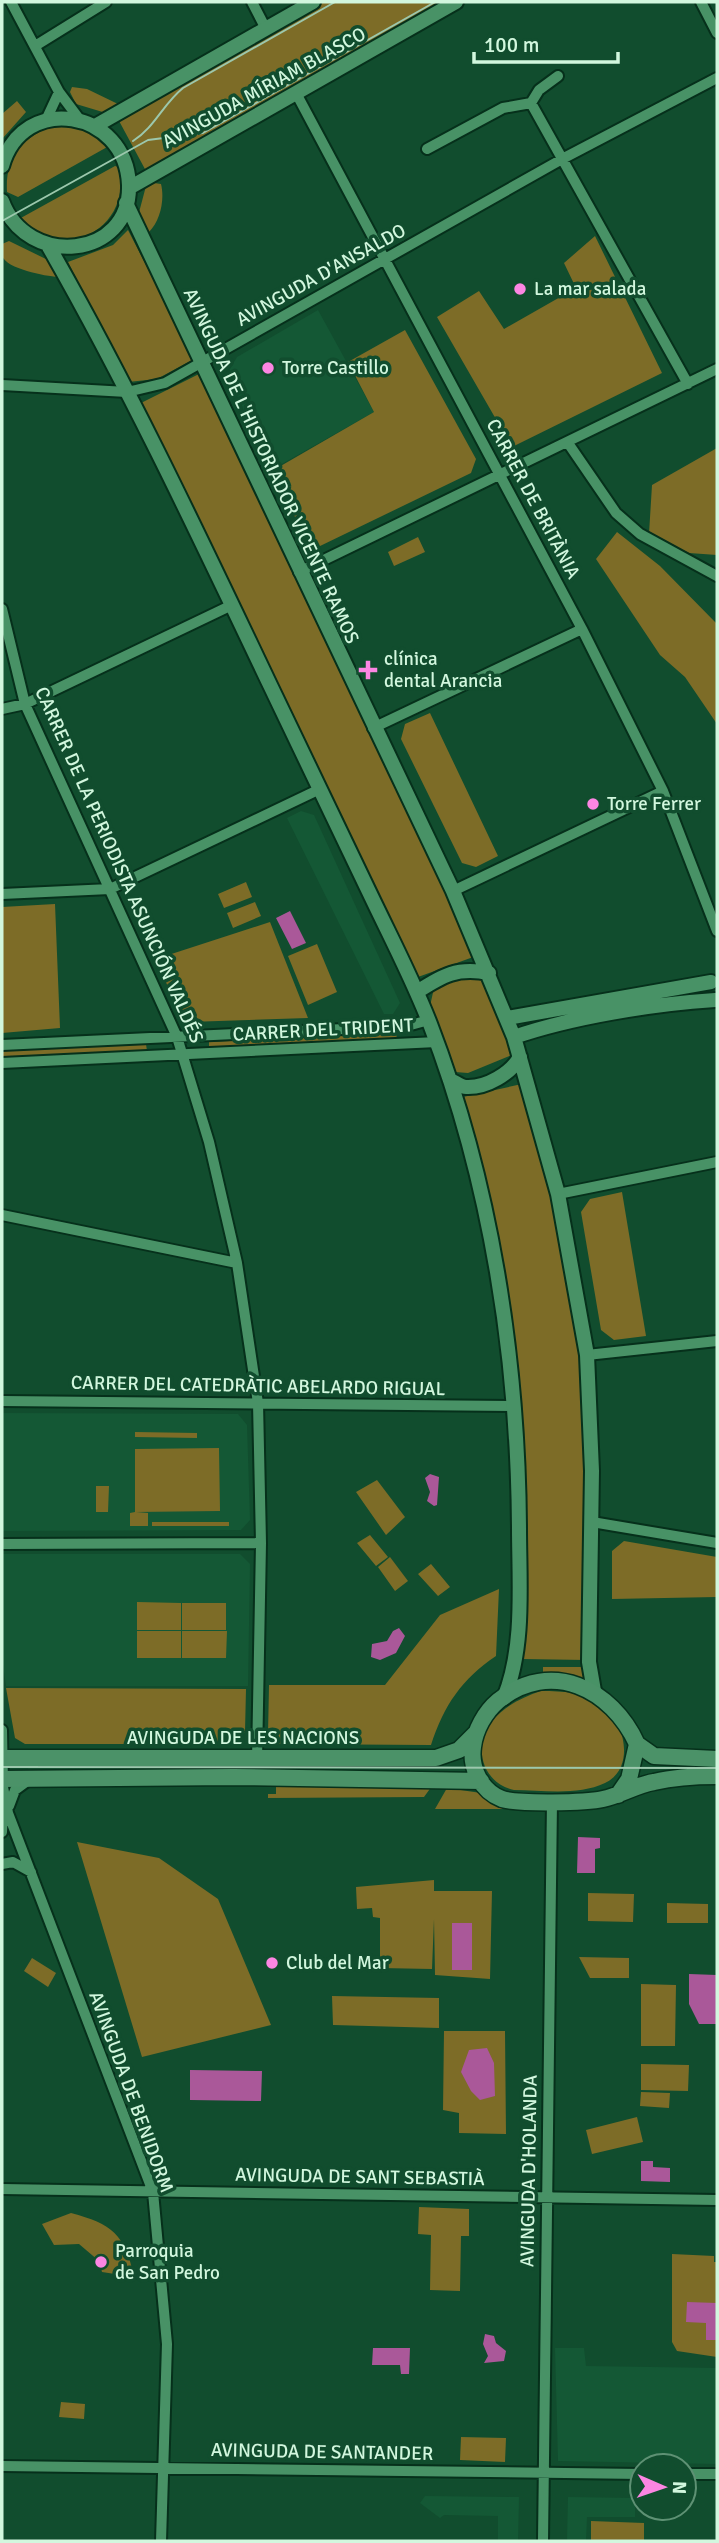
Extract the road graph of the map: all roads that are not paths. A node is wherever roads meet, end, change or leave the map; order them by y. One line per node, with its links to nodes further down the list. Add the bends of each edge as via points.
1 (11, 2): 9 (street)
2 (106, 2): 9 (street)
3 (251, 2): 7 (street)
4 (313, 2): 7 (street)
5 (456, 2): 13 (street, AVINGUDA MÍRIAM BLASCO)
6 (701, 2): 8 (street)
7 (266, 29): 17 (street)
8 (717, 33)
9 (35, 46): 12 (street)
10 (558, 76): 14 (street, via 539,90)
11 (717, 78): 19 (street, AVINGUDA D'ANSALDO)
12 (59, 92): 15 (street); 16 (street)
13 (296, 93): 21 (street, AVINGUDA MÍRIAM BLASCO); 27 (street, CARRER DE BRITÀNIA)
14 (531, 103): 18 (street, via 503,108); 19 (street)
15 (46, 120): 16 (street); 20 (street, via 13,142)
16 (79, 120): 17 (street)
17 (95, 125): 21 (street, via 122,153)
18 (428, 149)
19 (564, 158): 27 (street, AVINGUDA D'ANSALDO); 30 (street)
20 (2, 166)
21 (129, 188): 23 (street)
22 (2, 201): 24 (street)
23 (126, 203): 26 (street, via 104,235 86,245); 28 (street, AVINGUDA DE L'HISTORIADOR VICENTE RAMOS)
24 (18, 229): 25 (street); 26 (street)
25 (2, 232)
26 (49, 247): 32 (street)
27 (384, 260): 28 (street, AVINGUDA D'ANSALDO); 34 (street, CARRER DE BRITÀNIA)
28 (202, 362): 32 (street, AVINGUDA D'ANSALDO, via 165,383); 35 (street, AVINGUDA DE L'HISTORIADOR VICENTE RAMOS)
29 (717, 369): 30 (street)
30 (688, 384): 33 (street)
31 (2, 385): 32 (street, AVINGUDA D'ANSALDO)
32 (127, 393): 37 (street)
33 (568, 443): 34 (street); 36 (street, via 616,513 640,534)
34 (500, 472): 35 (street); 39 (street, CARRER DE BRITÀNIA)
35 (299, 572): 42 (street, AVINGUDA DE L'HISTORIADOR VICENTE RAMOS)
36 (717, 576)
37 (232, 605): 40 (street); 43 (street)
38 (2, 609): 40 (street, CARRER DE LA PERIODISTA ASUNCIÓN VALDÉS)
39 (582, 629): 42 (street); 44 (street, CARRER DE BRITÀNIA)
40 (24, 704): 41 (street); 45 (street, CARRER DE LA PERIODISTA ASUNCIÓN VALDÉS)
41 (2, 709)
42 (373, 728): 46 (street, AVINGUDA DE L'HISTORIADOR VICENTE RAMOS)
43 (320, 789): 45 (street); 52 (street)
44 (663, 791): 46 (street); 48 (street, CARRER DE BRITÀNIA)
45 (110, 889): 47 (street); 56 (street, CARRER DE LA PERIODISTA ASUNCIÓN VALDÉS)
46 (453, 891): 50 (street, AVINGUDA DE L'HISTORIADOR VICENTE RAMOS)
47 (2, 894)
48 (717, 931)
49 (717, 968): 51 (street)
50 (489, 973): 52 (street, via 467,969 439,978); 54 (street, AVINGUDA DE L'HISTORIADOR VICENTE RAMOS)
51 (711, 982): 53 (street); 54 (street)
52 (417, 992): 55 (street)
53 (716, 1002): 57 (street, via 683,1002 540,1028)
54 (507, 1018): 57 (street, AVINGUDA DE L'HISTORIADOR VICENTE RAMOS)
55 (429, 1020): 56 (street, CARRER DEL TRIDENT, via 407,1026); 58 (street)
56 (177, 1037): 59 (street, CARRER DEL TRIDENT); 60 (street, CARRER DE LA PERIODISTA ASUNCIÓN VALDÉS)
57 (514, 1037): 61 (street, AVINGUDA DE L'HISTORIADOR VICENTE RAMOS)
58 (437, 1042): 60 (street, CARRER DEL TRIDENT); 63 (street)
59 (2, 1045)
60 (183, 1054): 62 (street, CARRER DEL TRIDENT); 67 (street, CARRER DE LA PERIODISTA ASUNCIÓN VALDÉS)
61 (520, 1057): 63 (street, via 514,1069 493,1080 466,1087); 65 (street, AVINGUDA DE L'HISTORIADOR VICENTE RAMOS)
62 (2, 1063)
63 (450, 1080): 72 (street, via 491,1239 508,1336)
64 (717, 1162): 65 (street)
65 (558, 1194): 69 (street, AVINGUDA DE L'HISTORIADOR VICENTE RAMOS)
66 (2, 1215): 67 (street)
67 (237, 1263): 71 (street, CARRER DE LA PERIODISTA ASUNCIÓN VALDÉS)
68 (717, 1341): 69 (street)
69 (587, 1355): 73 (street, AVINGUDA DE L'HISTORIADOR VICENTE RAMOS)
70 (2, 1401): 71 (street, CARRER DEL CATEDRÀTIC ABELARDO RIGUAL)
71 (258, 1403): 72 (street, CARRER DEL CATEDRÀTIC ABELARDO RIGUAL); 74 (street, CARRER DE LA PERIODISTA ASUNCIÓN VALDÉS)
72 (514, 1406): 78 (street, via 519,1584 515,1659)
73 (592, 1522): 75 (street); 77 (street, AVINGUDA DE L'HISTORIADOR VICENTE RAMOS, via 589,1662)
74 (261, 1543): 76 (street); 84 (street, CARRER DE LA PERIODISTA ASUNCIÓN VALDÉS)
75 (717, 1543)
76 (2, 1544)
77 (594, 1691): 78 (main road, via 548,1681); 81 (main road, via 627,1725)
78 (504, 1698): 80 (main road)
79 (2, 1730): 82 (street)
80 (476, 1733): 84 (main road, AVINGUDA DE LES NACIONS, via 459,1750 436,1758); 87 (main road, via 472,1762)
81 (637, 1744): 83 (main road, via 654,1756); 89 (main road, via 629,1779)
82 (2, 1758): 84 (main road, AVINGUDA DE LES NACIONS); 88 (street)
83 (717, 1759)
84 (257, 1760)
85 (717, 1776): 89 (main road, via 651,1782)
86 (33, 1778): 87 (main road, AVINGUDA DE LES NACIONS); 88 (main road, AVINGUDA DE LES NACIONS); 91 (street, via 15,1790)
87 (481, 1781): 90 (main road, via 503,1799)
88 (3, 1782): 91 (street, AVINGUDA DE BENIDORM); 92 (street)
89 (618, 1795): 90 (main road, via 594,1801)
90 (552, 1801): 97 (street, AVINGUDA D'HOLANDA)
91 (8, 1813): 94 (street, AVINGUDA DE BENIDORM)
92 (2, 1832)
93 (2, 1864): 94 (street, via 13,1863)
94 (31, 1872): 96 (street, AVINGUDA DE BENIDORM)
95 (2, 2189): 96 (street, AVINGUDA DE SANT SEBASTIÀ)
96 (153, 2192): 97 (street, AVINGUDA DE SANT SEBASTIÀ); 100 (street, AVINGUDA DE BENIDORM, via 167,2344)
97 (545, 2197): 98 (street, AVINGUDA DE SANT SEBASTIÀ); 101 (street, AVINGUDA D'HOLANDA)
98 (717, 2200)
99 (5, 2468): 100 (street, AVINGUDA DE SANTANDER)
100 (165, 2468): 101 (street, AVINGUDA DE SANTANDER); 105 (street, AVINGUDA DE BENIDORM)
101 (543, 2472): 102 (street, AVINGUDA DE SANTANDER); 106 (street, AVINGUDA D'HOLANDA)
102 (628, 2473)
103 (698, 2474): 104 (street)
104 (717, 2474)
105 (161, 2541)
106 (543, 2541)

